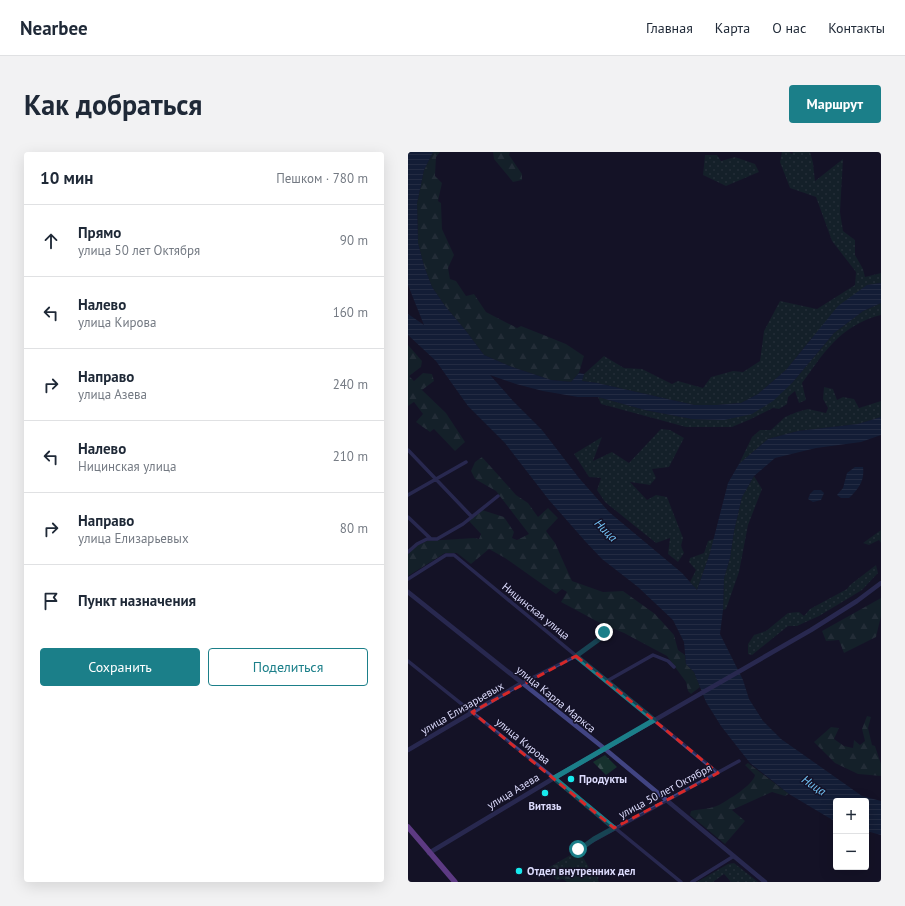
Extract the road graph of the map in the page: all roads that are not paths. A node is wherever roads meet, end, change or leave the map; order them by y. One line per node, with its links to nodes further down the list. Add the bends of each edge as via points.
1 (408, 450): 3 (street)
2 (466, 462): 3 (street)
3 (435, 479): 4 (street); 7 (street)
4 (408, 495)
5 (498, 496): 7 (street)
6 (408, 517): 8 (street)
7 (472, 517): 8 (street, via 438,539)
8 (431, 539): 9 (street, via 417,544)
9 (408, 552)
10 (408, 579): 14 (street, Ницинская улица, via 446,555 454,555)
11 (881, 583): 20 (street, улица Азева, via 857,601)
12 (408, 592): 18 (street, улица Карла Маркса)
13 (605, 631): 14 (street, улица Елизарьевых, via 598,640)
14 (576, 656): 17 (street, Ницинская улица); 18 (street, улица Елизарьевых)
15 (408, 662): 19 (street, улица Кирова)
16 (674, 667): 17 (street, via 668,661 653,655)
17 (608, 681): 20 (street, Ницинская улица)
18 (522, 683): 19 (street, улица Елизарьевых); 21 (street, улица Карла Маркса)
19 (472, 712): 22 (street, улица Елизарьевых); 25 (street, улица Кирова)
20 (654, 720): 21 (street, улица Азева); 24 (street, Ницинская улица)
21 (605, 749): 25 (street, улица Азева); 26 (street, улица Карла Маркса)
22 (408, 750)
23 (739, 761): 24 (street, улица 50 лет Октября)
24 (718, 773): 26 (street, улица 50 лет Октября)
25 (554, 778): 28 (street, улица Кирова); 30 (street, улица Азева)
26 (666, 800): 28 (street, улица 50 лет Октября); 31 (street, улица Карла Маркса)
27 (408, 826): 30 (main road)
28 (614, 828): 29 (street, улица 50 лет Октября); 33 (street, улица Кирова)
29 (578, 849)
30 (429, 853): 32 (main road)
31 (734, 856): 34 (street); 35 (street, улица Карла Маркса)
32 (455, 882)
33 (681, 882)
34 (692, 882)
35 (765, 882)

